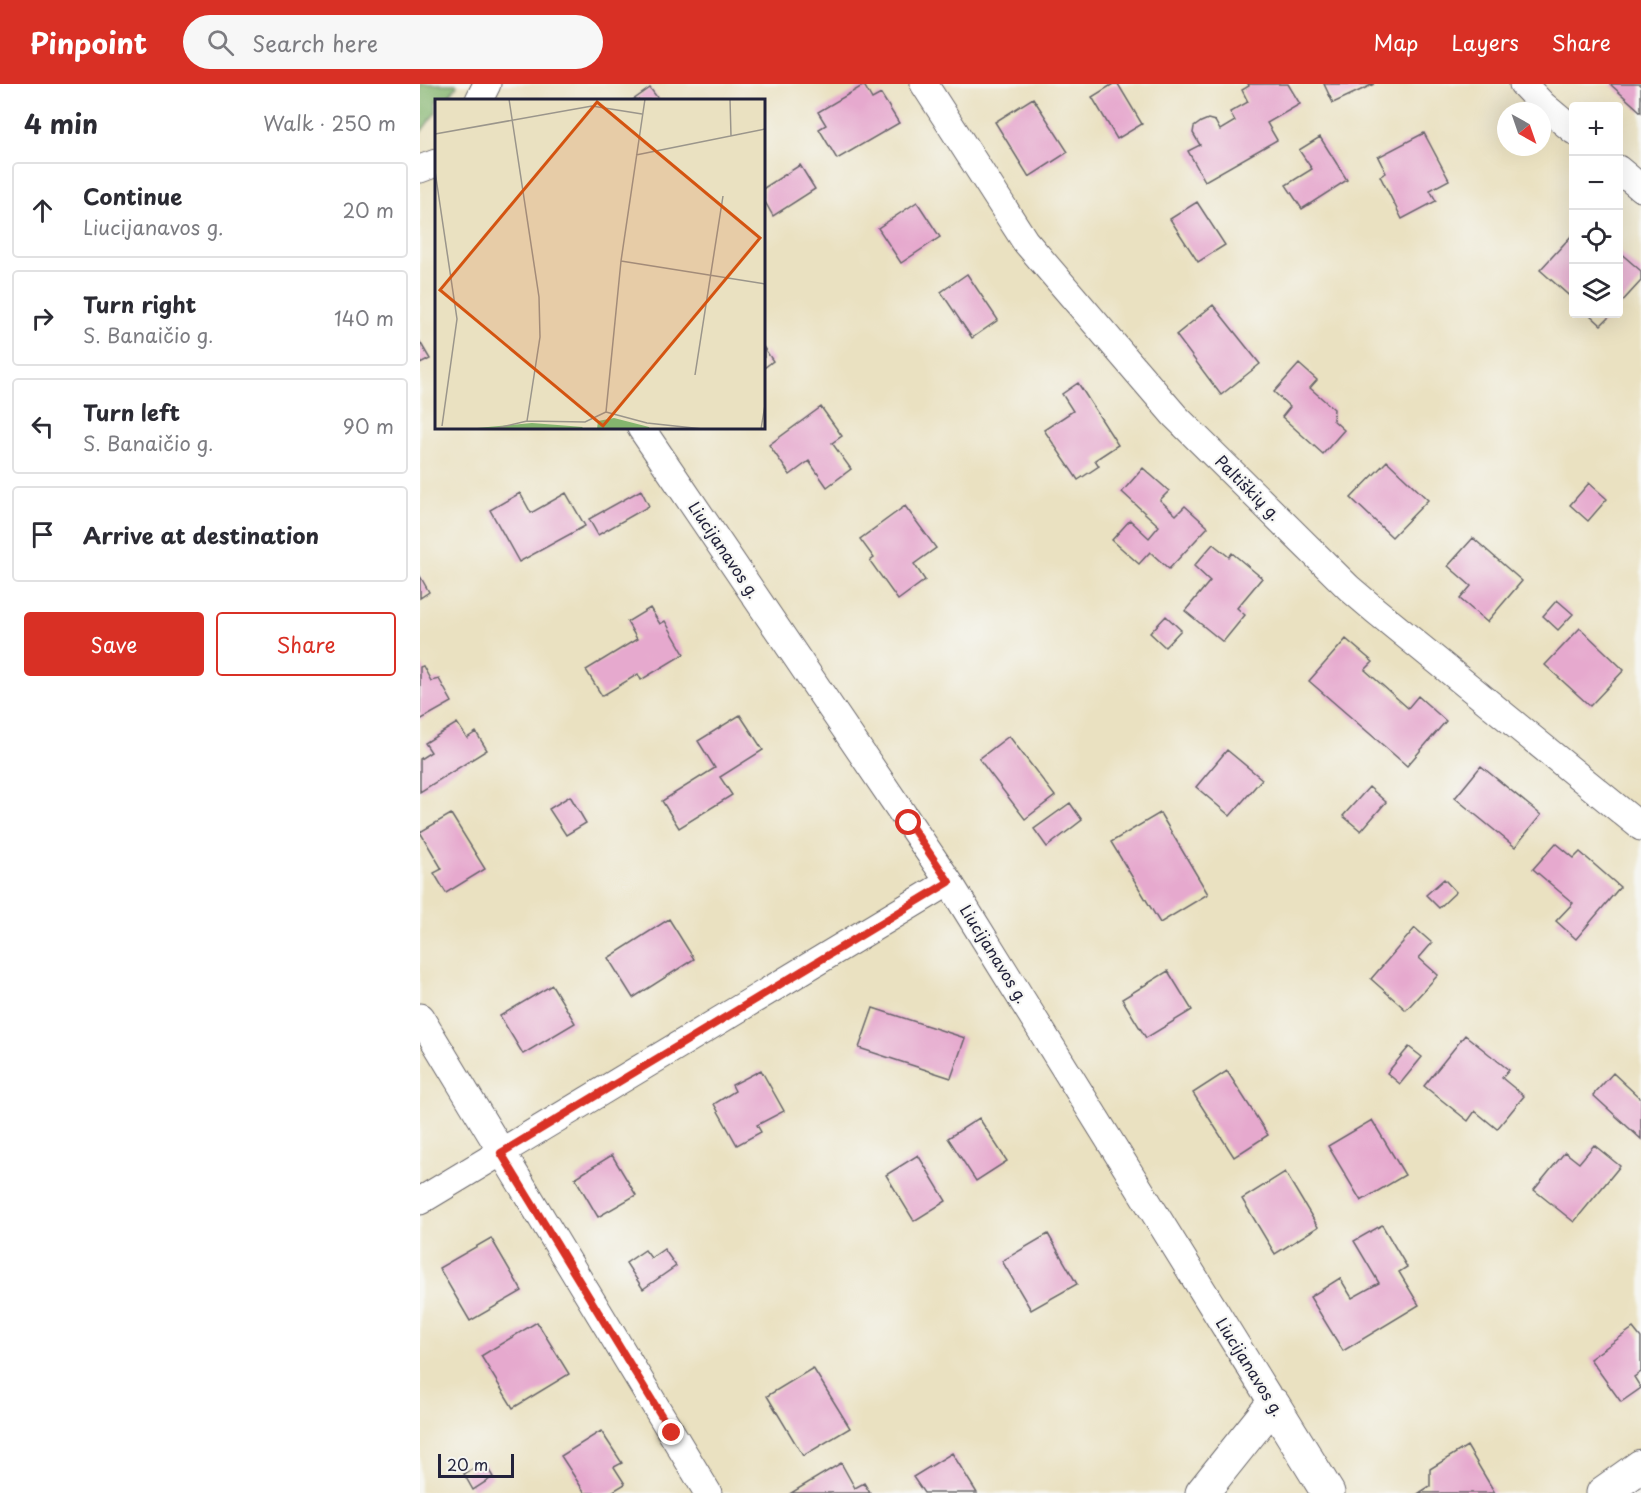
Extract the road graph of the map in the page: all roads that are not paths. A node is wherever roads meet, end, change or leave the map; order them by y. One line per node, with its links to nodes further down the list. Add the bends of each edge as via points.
1 (487, 84): 4 (street)
2 (924, 84): 11 (street, Paltiškių g., via 1025,241 1175,416 1376,611)
3 (1523, 84): 5 (street)
4 (480, 99)
5 (1569, 126)
6 (435, 163): 7 (street)
7 (420, 169)
8 (1623, 173): 9 (street)
9 (1641, 188)
10 (642, 429): 12 (street, Liucijanavos g.)
11 (1641, 827)
12 (949, 882): 14 (street); 16 (street, Liucijanavos g.)
13 (420, 1017): 14 (street)
14 (501, 1153): 15 (street); 18 (street)
15 (420, 1201)
16 (1273, 1404): 19 (street); 20 (street, Liucijanavos g.)
17 (1641, 1466): 21 (street)
18 (708, 1493)
19 (1202, 1493)
20 (1328, 1493)
21 (1603, 1493)

